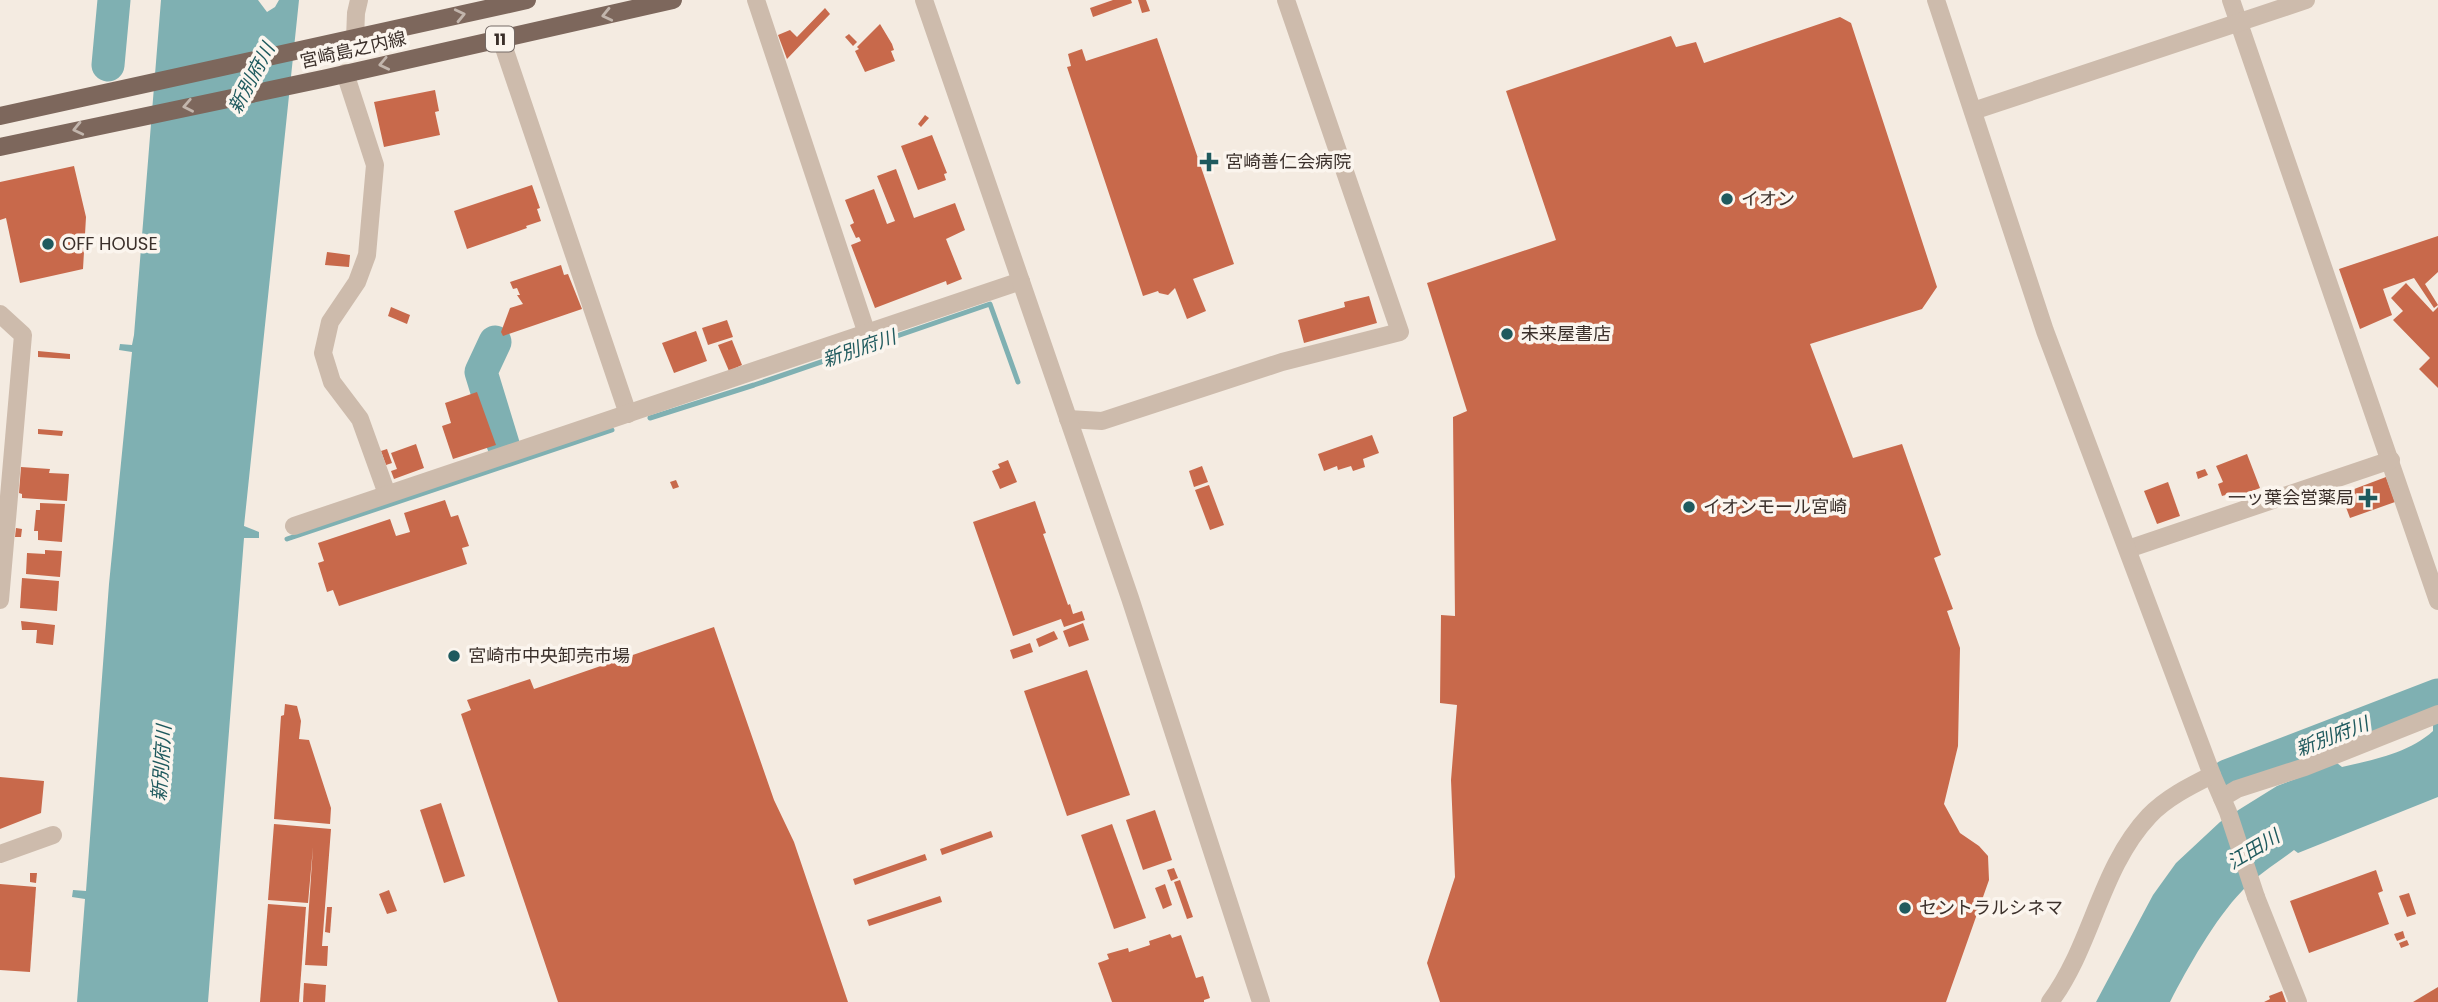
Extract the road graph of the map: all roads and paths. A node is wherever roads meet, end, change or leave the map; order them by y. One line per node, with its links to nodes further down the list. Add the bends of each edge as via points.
1 (359, 0): 12 (street)
2 (527, 0): 10 (main road, 宮崎島之内線 / 11)
3 (673, 0): 13 (main road, 宮崎島之内線 / 11, one-way to 13)
4 (756, 0): 20 (street)
5 (925, 0): 18 (street)
6 (1286, 0): 22 (street, via 1400,332 1282,362 1102,421)
7 (1936, 0): 15 (street)
8 (2231, 0): 11 (street)
9 (2306, 0): 11 (street)
10 (491, 4): 12 (main road, 宮崎島之内線 / 11, one-way to 10)
11 (2239, 23): 15 (street); 23 (street)
12 (355, 39): 16 (main road, 宮崎島之内線 / 11)
13 (501, 39): 14 (main road, 宮崎島之内線 / 11, one-way to 14); 21 (street)
14 (345, 73): 17 (main road, 宮崎島之内線 / 11, one-way to 17); 24 (street, via 375,165 367,255 357,282 330,322 323,353 332,382 360,419)
15 (1973, 111): 26 (street, via 2045,331)
16 (0, 116)
17 (0, 147)
18 (1021, 281): 20 (street); 22 (street)
19 (0, 314): 27 (street, via 23,335)
20 (867, 334): 21 (street)
21 (628, 414): 24 (street)
22 (1068, 419): 35 (street)
23 (2391, 460): 26 (street); 29 (street)
24 (387, 494): 25 (street)
25 (294, 526)
26 (2128, 549): 31 (street)
27 (1, 577): 28 (street)
28 (0, 600)
29 (2438, 601)
30 (2438, 713): 32 (street, via 2237,789)
31 (2212, 775): 32 (street); 36 (street, via 2175,794 2133,835)
32 (2225, 805): 37 (street)
33 (53, 835): 34 (street)
34 (0, 854)
35 (1261, 1002)
36 (2050, 1002)
37 (2298, 1002)

